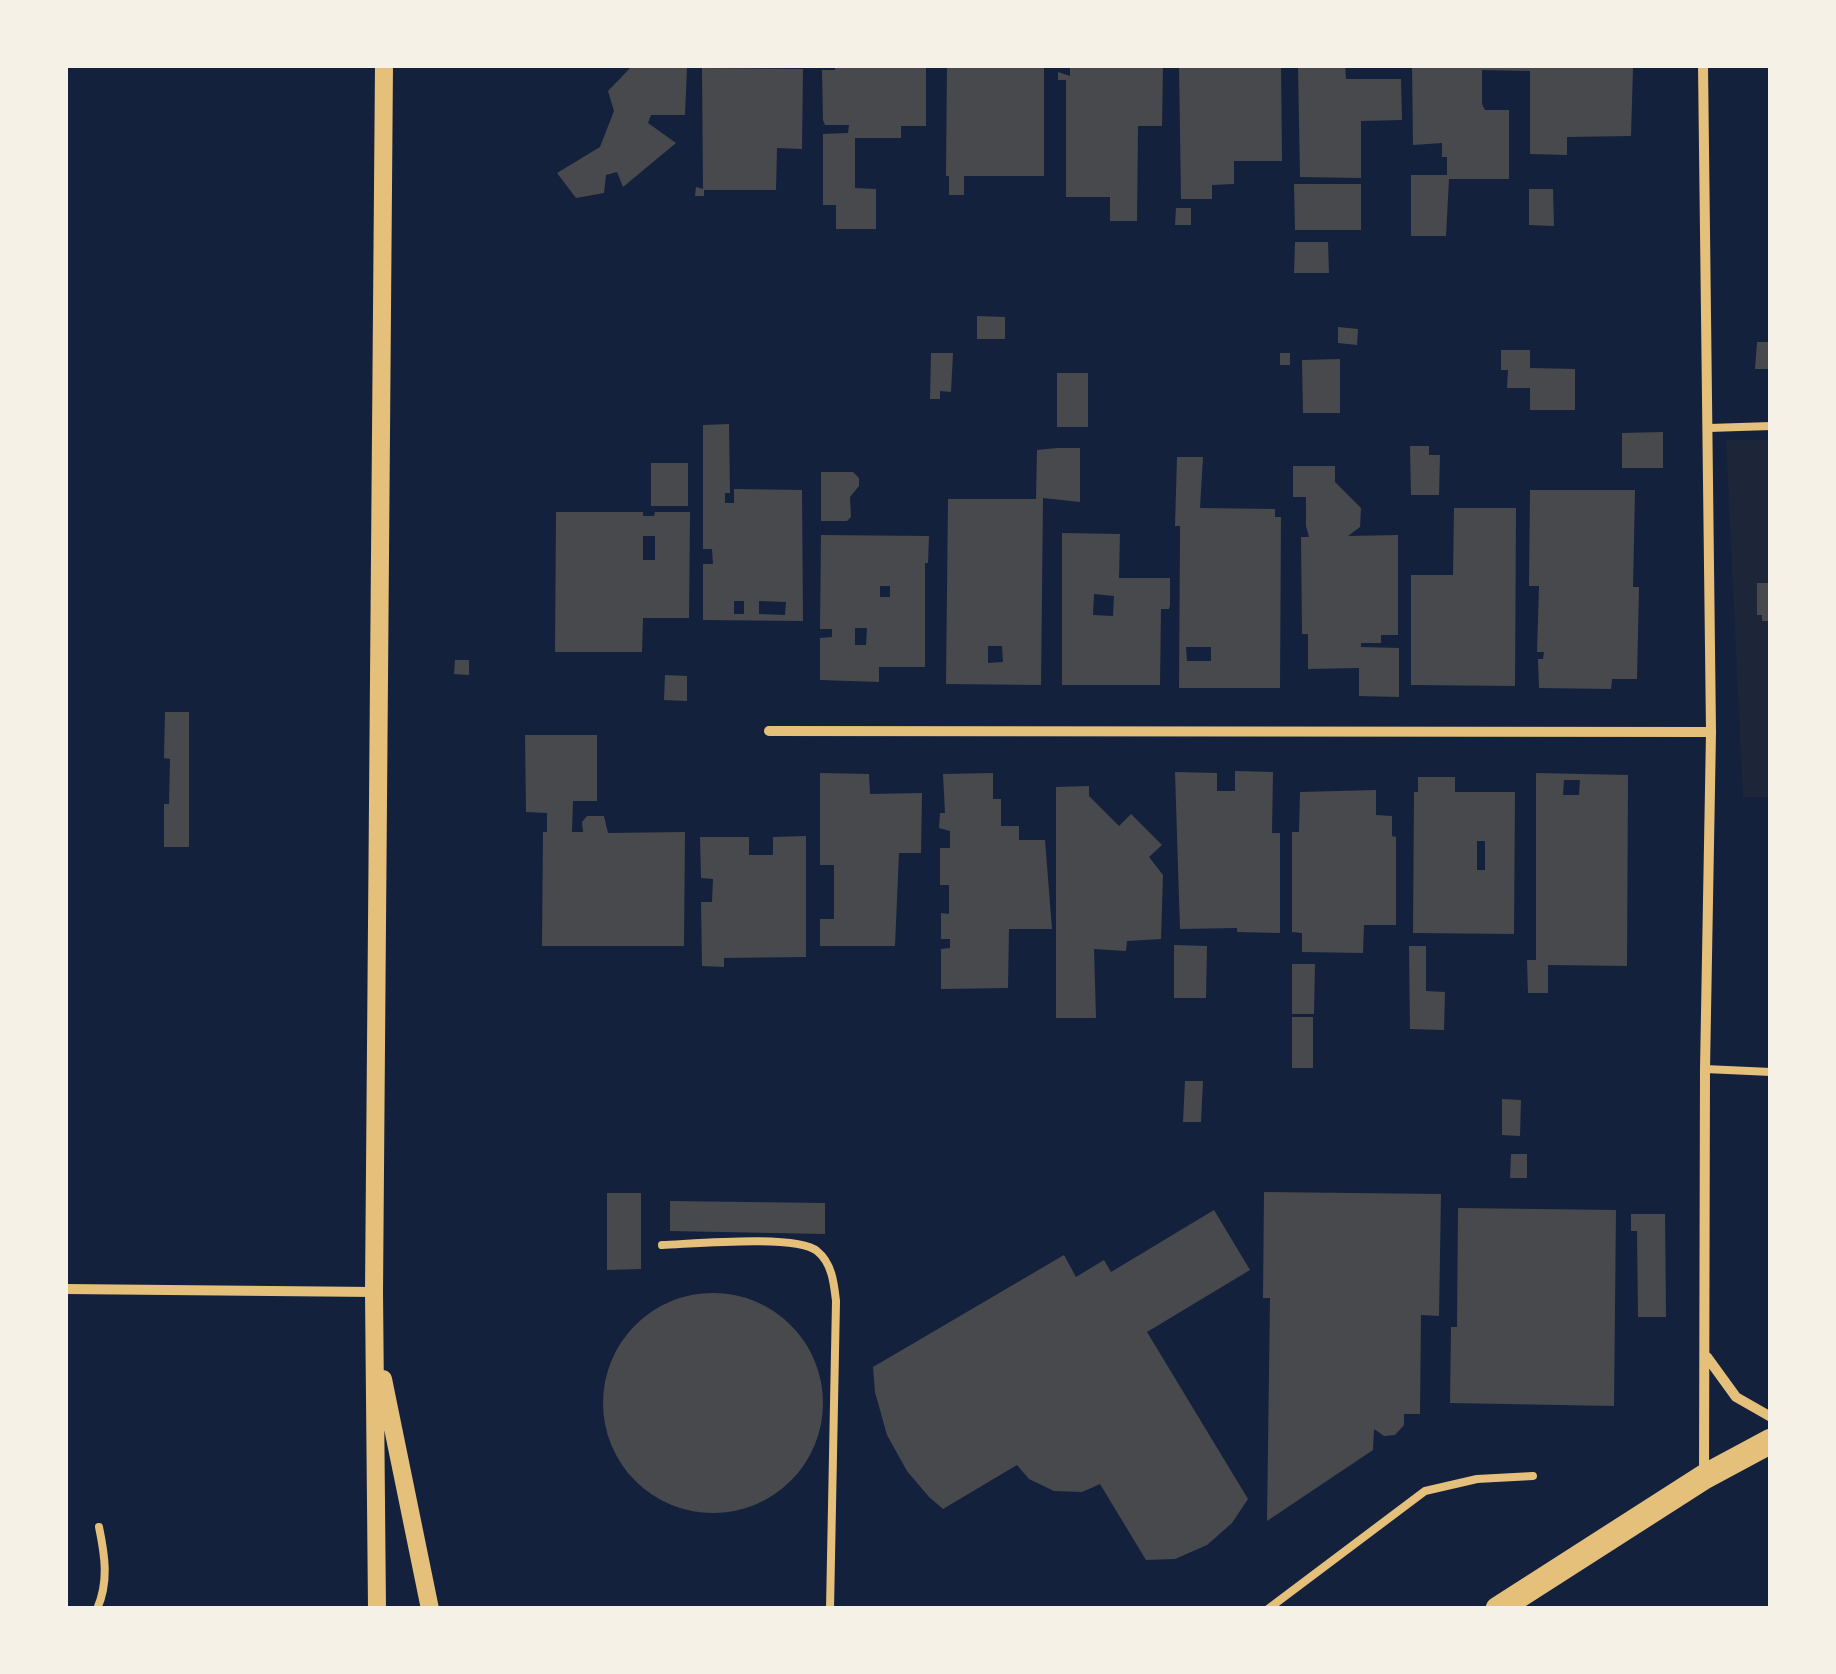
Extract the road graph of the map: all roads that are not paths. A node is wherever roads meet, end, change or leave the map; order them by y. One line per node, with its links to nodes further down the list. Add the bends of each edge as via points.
1 (384, 65): 11 (street)
2 (1703, 65): 4 (street)
3 (1771, 426): 4 (lane)
4 (1709, 428): 6 (street)
5 (769, 730): 6 (street)
6 (1711, 732): 7 (street)
7 (1705, 1069): 8 (lane); 13 (street)
8 (1771, 1072)
9 (662, 1245): 22 (lane, via 793,1242 815,1248 828,1263 836,1301)
10 (65, 1289): 11 (street)
11 (374, 1292): 12 (street)
12 (374, 1342): 20 (street); 21 (street)
13 (1706, 1356): 14 (street, via 1736,1397); 17 (street)
14 (1771, 1418)
15 (1771, 1442): 17 (main road)
16 (1533, 1476): 23 (lane, via 1477,1479 1424,1492)
17 (1704, 1477): 24 (main road)
18 (99, 1528): 19 (lane, via 106,1557)
19 (97, 1609)
20 (377, 1609)
21 (430, 1609)
22 (830, 1609)
23 (1268, 1609)
24 (1498, 1609)

